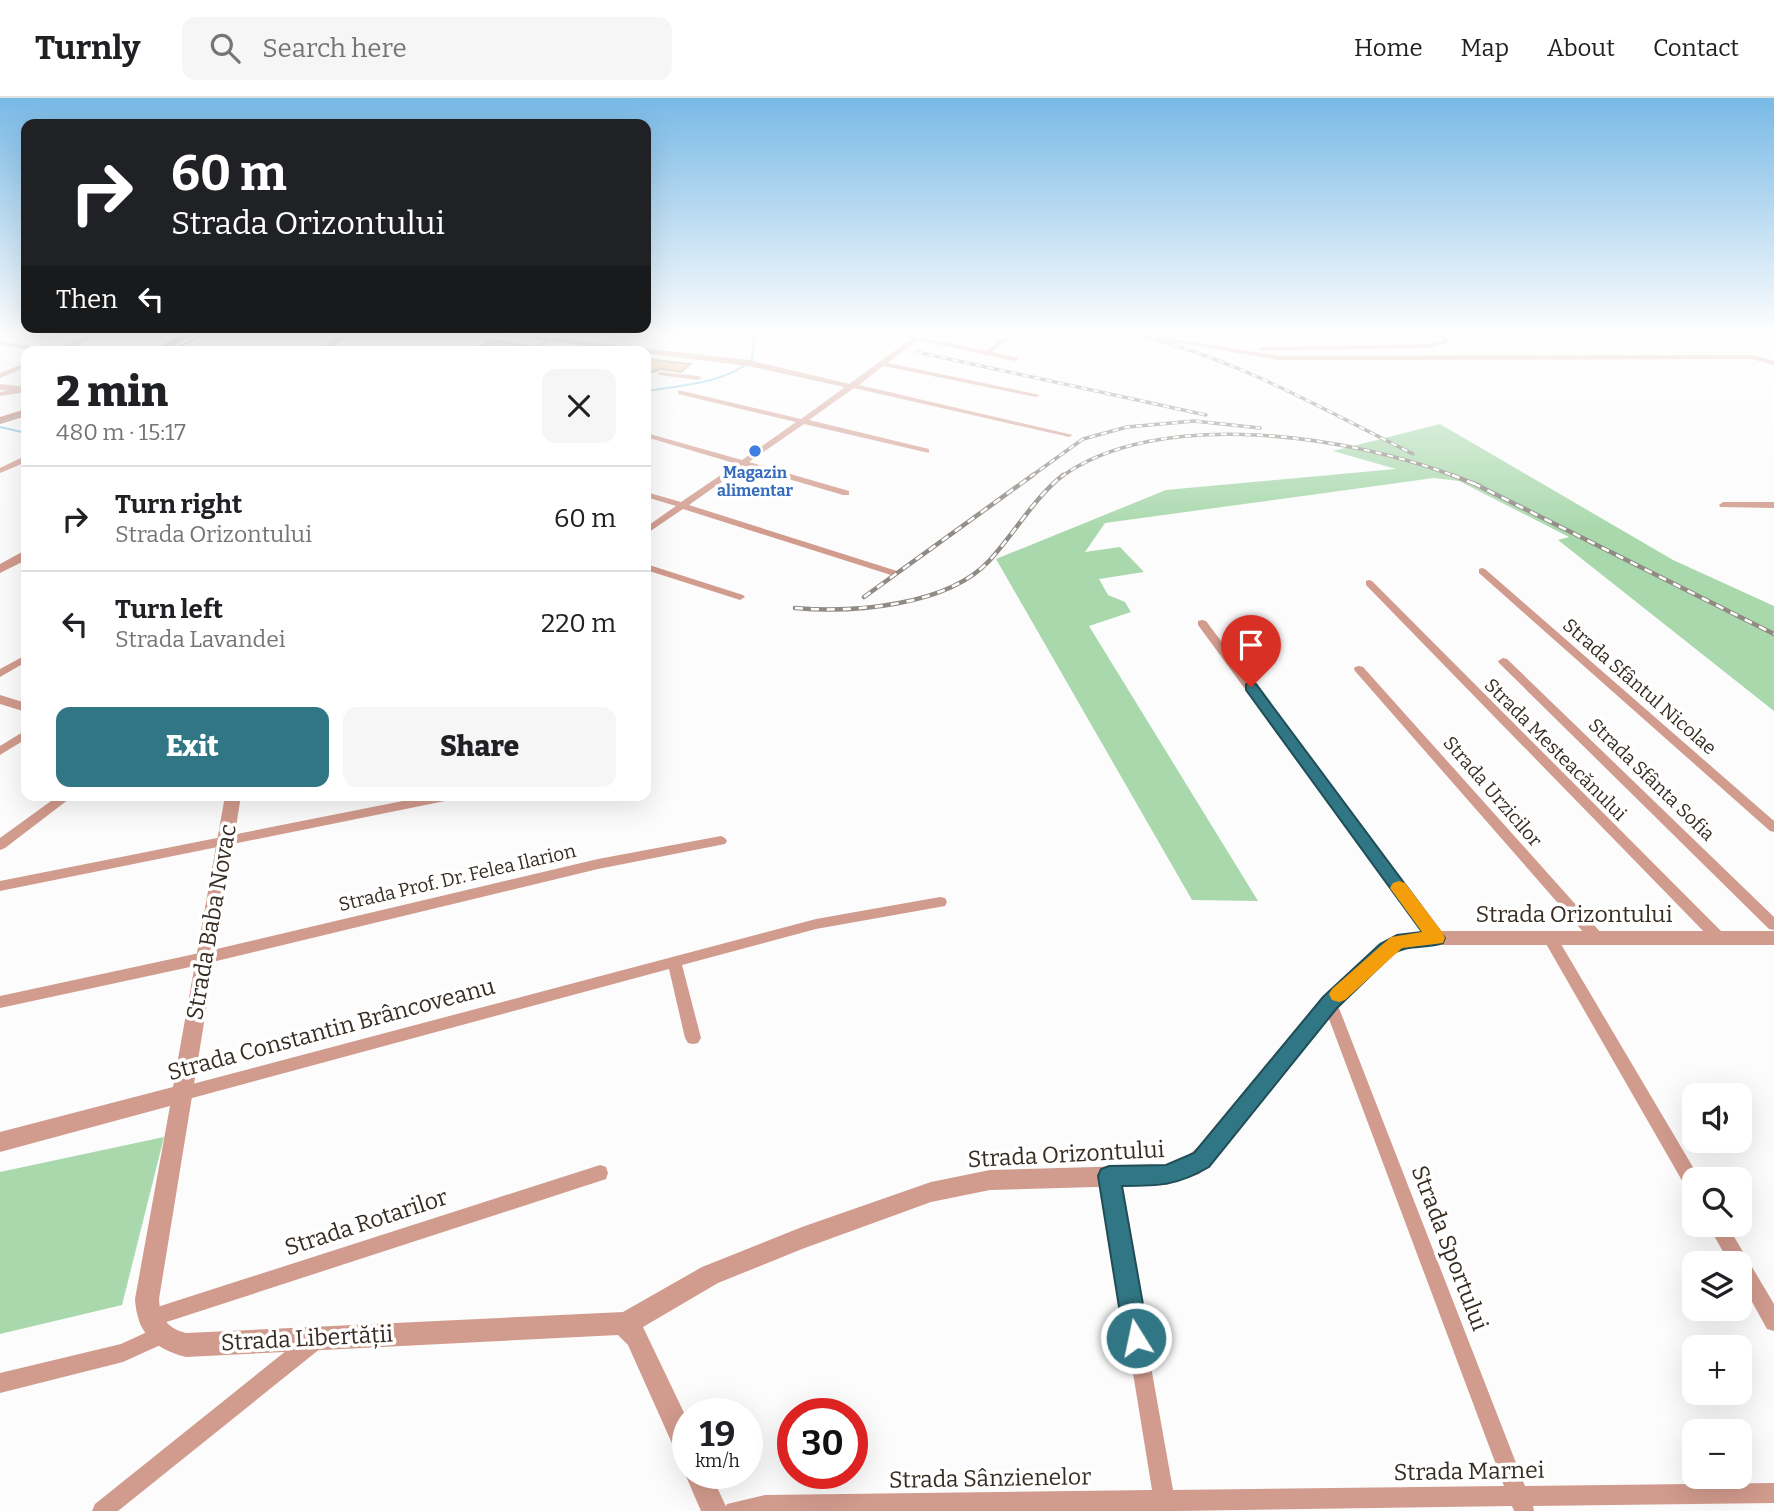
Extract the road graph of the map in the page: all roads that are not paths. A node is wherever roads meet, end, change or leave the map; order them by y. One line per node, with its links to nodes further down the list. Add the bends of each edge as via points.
1 (719, 401): 4 (street)
2 (832, 401): 4 (street)
3 (919, 401): 5 (street)
4 (803, 421): 7 (street); 9 (street)
5 (1069, 435)
6 (651, 436): 9 (street)
7 (926, 451)
8 (21, 461): 10 (street)
9 (744, 463): 11 (street); 15 (street)
10 (0, 471)
11 (846, 493)
12 (651, 496): 15 (street)
13 (1723, 505): 14 (street)
14 (1774, 505)
15 (682, 506): 16 (street); 21 (street)
16 (651, 528)
17 (21, 558): 18 (street)
18 (0, 569)
19 (651, 569): 23 (street)
20 (1482, 570): 36 (street, Strada Sfântul Nicolae)
21 (894, 572)
22 (1369, 583): 46 (street, Strada Mesteacănului)
23 (740, 597)
24 (1202, 623): 43 (street)
25 (21, 661): 28 (street)
26 (1503, 661): 42 (street, Strada Sfânta Sofia)
27 (1359, 669): 45 (street, Strada Urzicilor)
28 (0, 674)
29 (0, 699): 30 (street)
30 (21, 706)
31 (21, 737): 32 (street)
32 (0, 751)
33 (60, 801): 39 (street)
34 (232, 801): 38 (street, Strada Baba Novac)
35 (426, 801): 38 (street)
36 (1774, 828)
37 (721, 841): 48 (street, Strada Prof. Dr. Felea Ilarion, via 598,863)
38 (224, 843): 40 (street); 48 (street, Strada Baba Novac)
39 (0, 845)
40 (0, 886)
41 (940, 902): 49 (street, Strada Constantin Brâncoveanu, via 816,925)
42 (1774, 925)
43 (1436, 938): 44 (street, Strada Orizontului); 51 (street, Strada Orizontului, via 1397,942)
44 (1550, 938): 45 (street, Strada Orizontului); 55 (street)
45 (1597, 938): 46 (street, Strada Orizontului)
46 (1719, 938): 47 (street, Strada Orizontului)
47 (1774, 938)
48 (204, 958): 50 (street, Strada Prof. Dr. Felea Ilarion); 53 (street, Strada Baba Novac)
49 (675, 964): 52 (street); 53 (street, Strada Constantin Brâncoveanu)
50 (0, 1002)
51 (1330, 1003): 57 (street, Strada Orizontului, via 1201,1160 1166,1175); 67 (street, Strada Sportului)
52 (693, 1038)
53 (181, 1094): 54 (street, Strada Constantin Brâncoveanu); 61 (street, Strada Baba Novac, via 147,1299)
54 (0, 1142)
55 (1684, 1167)
56 (600, 1174): 61 (street, Strada Rotarilor)
57 (1109, 1176): 60 (street, Strada Orizontului, via 990,1180 931,1192 710,1275); 68 (street)
58 (1724, 1237): 59 (street)
59 (1774, 1322)
60 (624, 1325): 62 (street, Strada Libertății); 64 (street, via 636,1337)
61 (154, 1327): 62 (street, Strada Libertății, via 186,1345); 63 (street, via 123,1353)
62 (319, 1337): 69 (street)
63 (0, 1382)
64 (672, 1415)
65 (705, 1489): 70 (street)
66 (1774, 1493): 67 (street, Strada Marnei)
67 (1521, 1503): 68 (street, Strada Marnei)
68 (1165, 1506): 71 (street, Strada Sânzienelor, via 765,1505)
69 (102, 1511)
70 (715, 1511)
71 (734, 1511)

